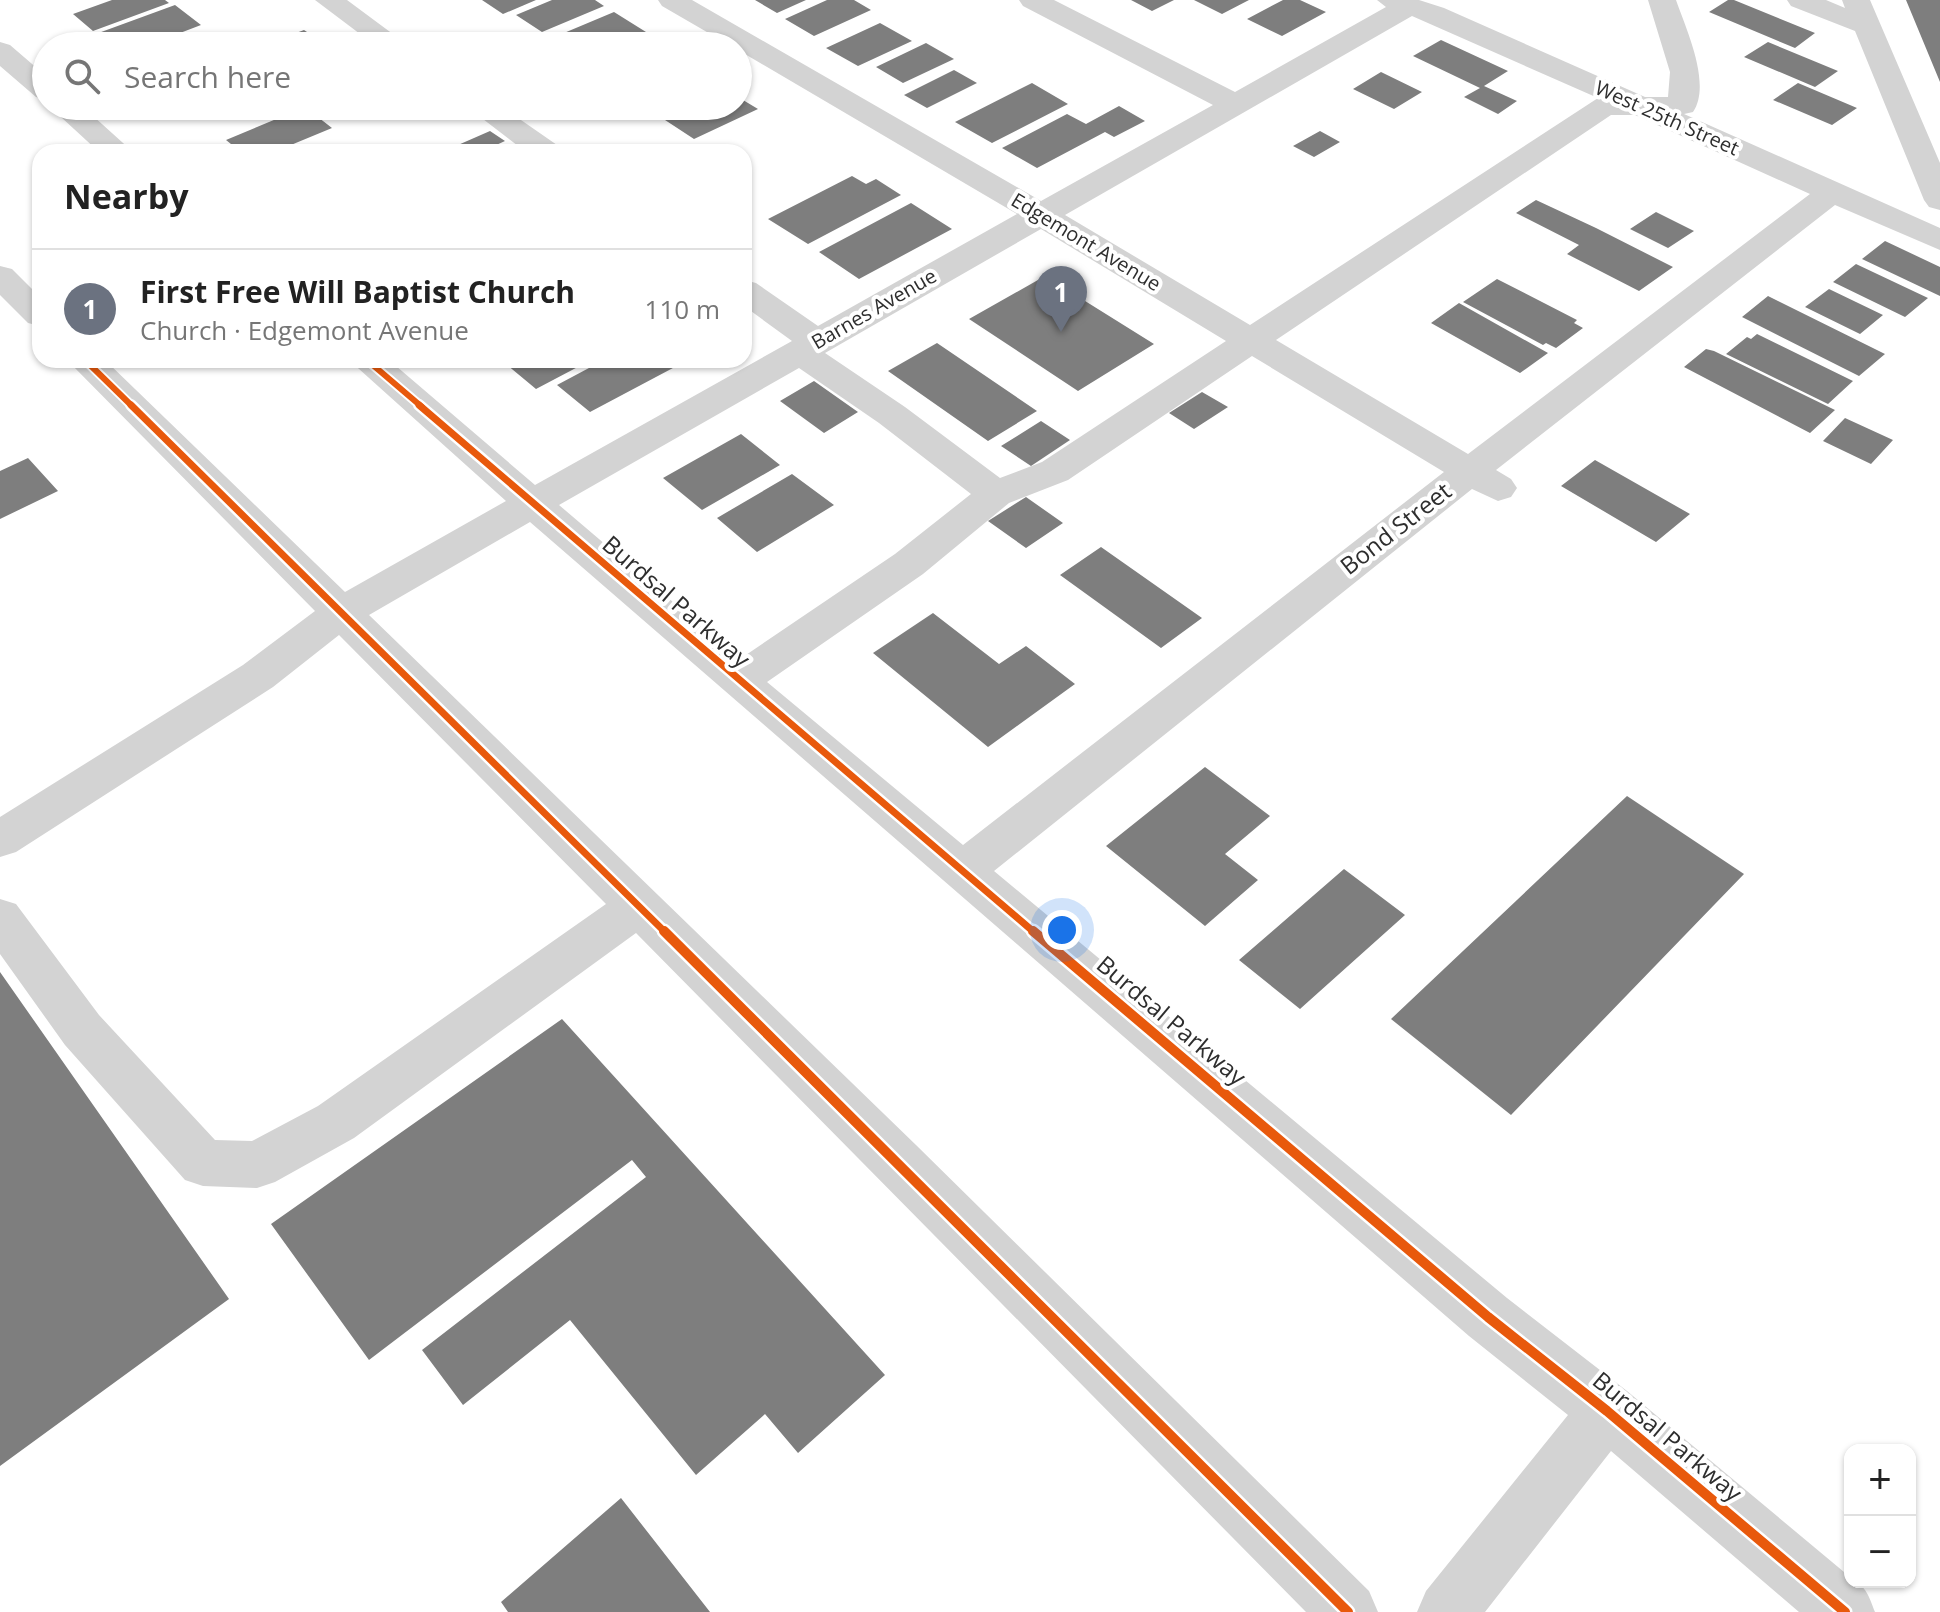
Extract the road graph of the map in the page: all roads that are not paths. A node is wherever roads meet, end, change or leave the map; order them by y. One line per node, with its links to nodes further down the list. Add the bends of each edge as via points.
1 (329, 0): 8 (street)
2 (672, 0): 9 (street, Edgemont Avenue)
3 (1033, 0): 13 (street)
4 (1662, 0): 14 (street, via 1685,72 1682,106)
5 (1801, 0): 7 (street)
6 (1400, 3): 13 (street, Barnes Avenue); 14 (street, West 25th Street)
7 (1862, 13): 20 (street)
8 (375, 32)
9 (727, 32)
10 (752, 47): 21 (street, Edgemont Avenue)
11 (0, 51): 12 (street)
12 (32, 79)
13 (1235, 104): 21 (street, Barnes Avenue)
14 (1643, 107): 19 (street, West 25th Street); 24 (street, via 1604,106)
15 (80, 120): 17 (street)
16 (501, 120): 18 (street)
17 (109, 144)
18 (535, 144)
19 (1832, 192): 22 (street, West 25th Street); 28 (street, Bond Street)
20 (1940, 200)
21 (1040, 215): 24 (street, Edgemont Avenue); 25 (street, Barnes Avenue)
22 (1940, 240)
23 (752, 297): 25 (street)
24 (1253, 341): 28 (street, Edgemont Avenue); 29 (street, via 1055,471)
25 (808, 347): 29 (street); 30 (street, Barnes Avenue)
26 (93, 368): 31 (street)
27 (376, 368): 30 (street, Burdsal Parkway)
28 (1483, 480): 34 (street, Bond Street)
29 (996, 494): 32 (street, via 909,564)
30 (532, 504): 31 (street, Barnes Avenue); 32 (street, Burdsal Parkway)
31 (340, 613): 33 (street, Barnes Avenue, via 258,676); 35 (street)
32 (738, 681): 34 (street, Burdsal Parkway)
33 (0, 839)
34 (962, 871): 37 (street, Burdsal Parkway, via 1488,1317)
35 (639, 906): 36 (street, via 336,1122 257,1165 203,1163 82,1030); 38 (street)
36 (0, 918)
37 (1607, 1411): 39 (street); 40 (street, Burdsal Parkway)
38 (1348, 1612)
39 (1447, 1612)
40 (1845, 1612)

